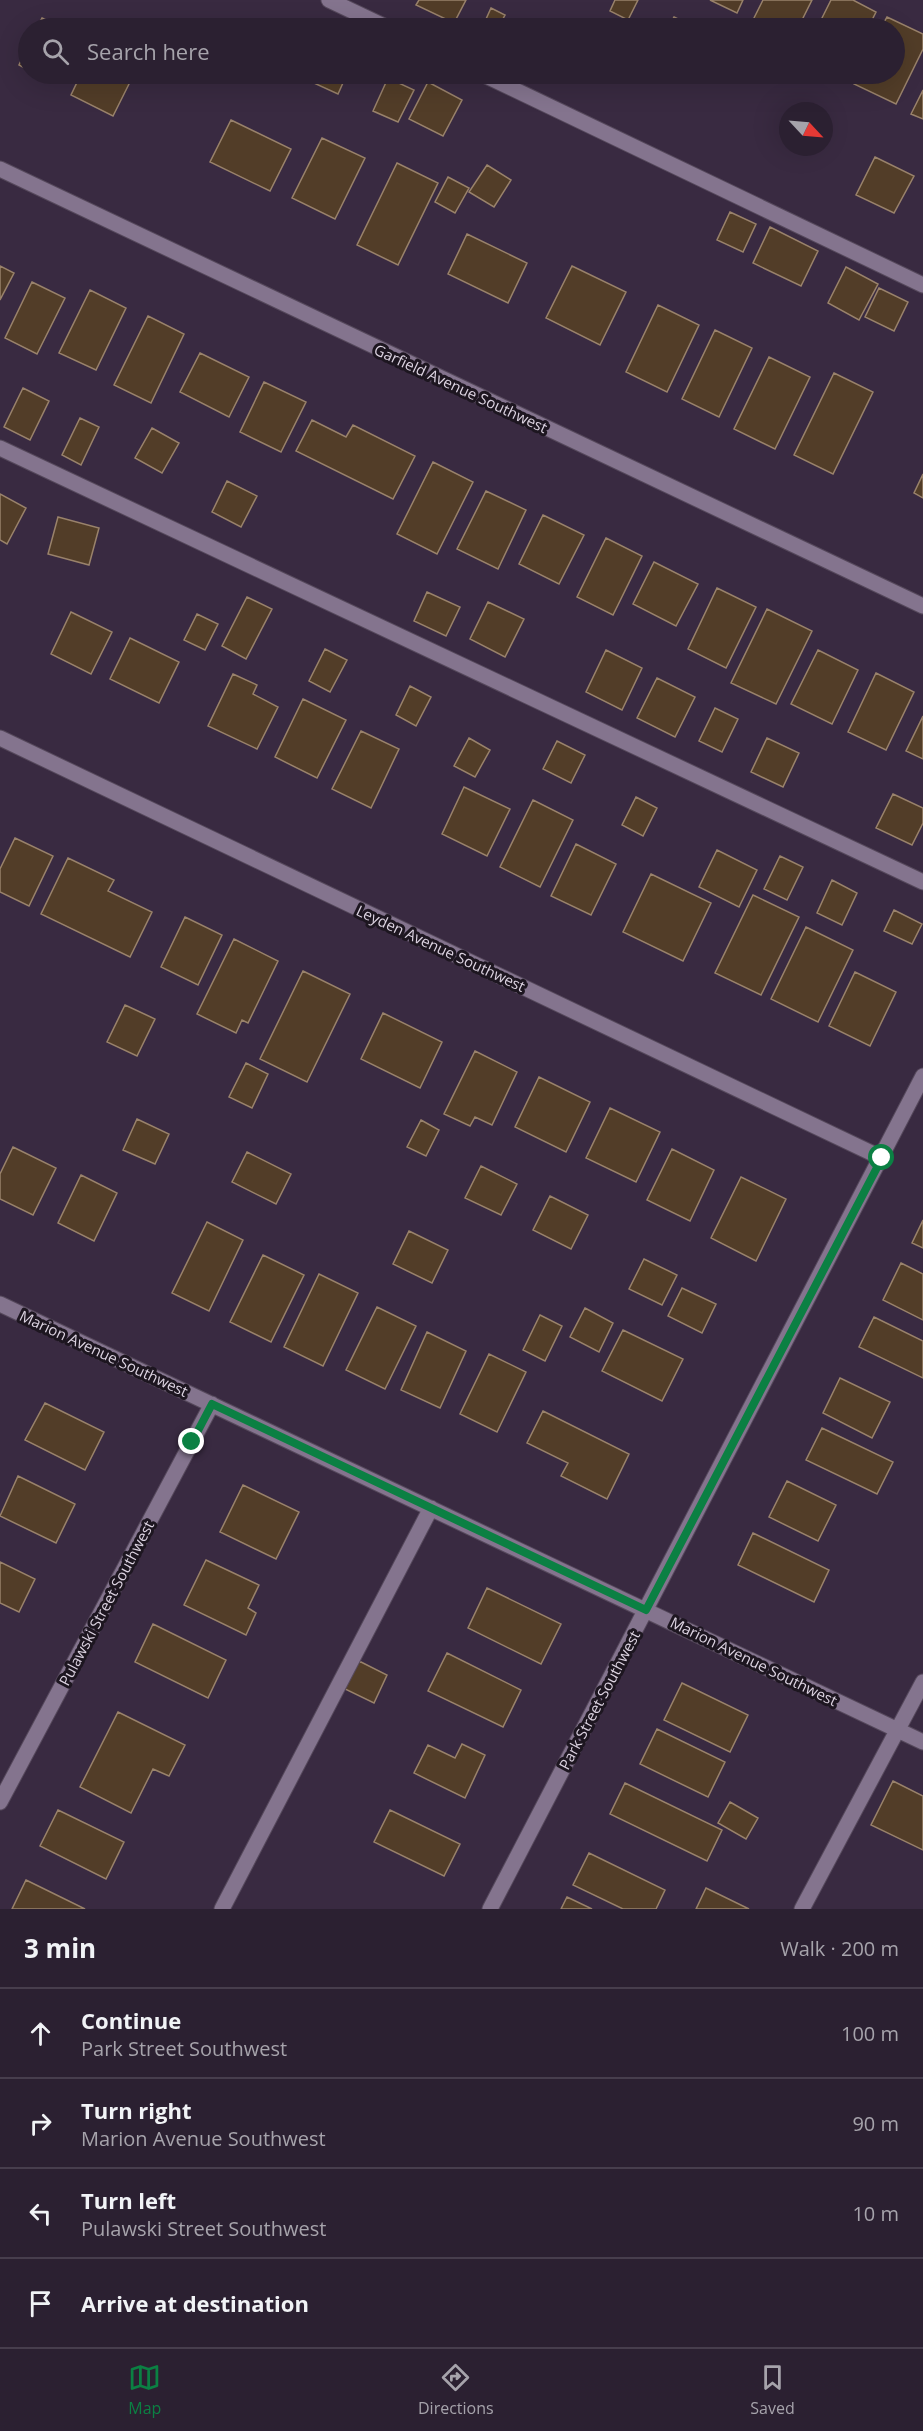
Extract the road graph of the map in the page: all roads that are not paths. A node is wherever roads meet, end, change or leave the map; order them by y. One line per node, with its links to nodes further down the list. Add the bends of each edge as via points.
1 (329, 0): 2 (street)
2 (367, 18)
3 (503, 84): 5 (street)
4 (0, 170): 7 (street, Garfield Avenue Southwest)
5 (923, 285)
6 (0, 448): 9 (street)
7 (923, 606)
8 (0, 738): 11 (street, Leyden Avenue Southwest)
9 (923, 882)
10 (923, 1076): 11 (street, Park Street Southwest)
11 (882, 1158): 15 (street, Park Street Southwest)
12 (0, 1304): 13 (street, Marion Avenue Southwest)
13 (212, 1404): 14 (street, Marion Avenue Southwest); 19 (street, Pulawski Street Southwest)
14 (431, 1508): 15 (street, Marion Avenue Southwest); 20 (street)
15 (646, 1610): 17 (street, Marion Avenue Southwest); 21 (street, Park Street Southwest)
16 (923, 1682): 17 (street)
17 (898, 1730): 18 (street, Marion Avenue Southwest); 22 (street)
18 (923, 1742)
19 (0, 1802)
20 (222, 1909)
21 (490, 1909)
22 (802, 1909)

